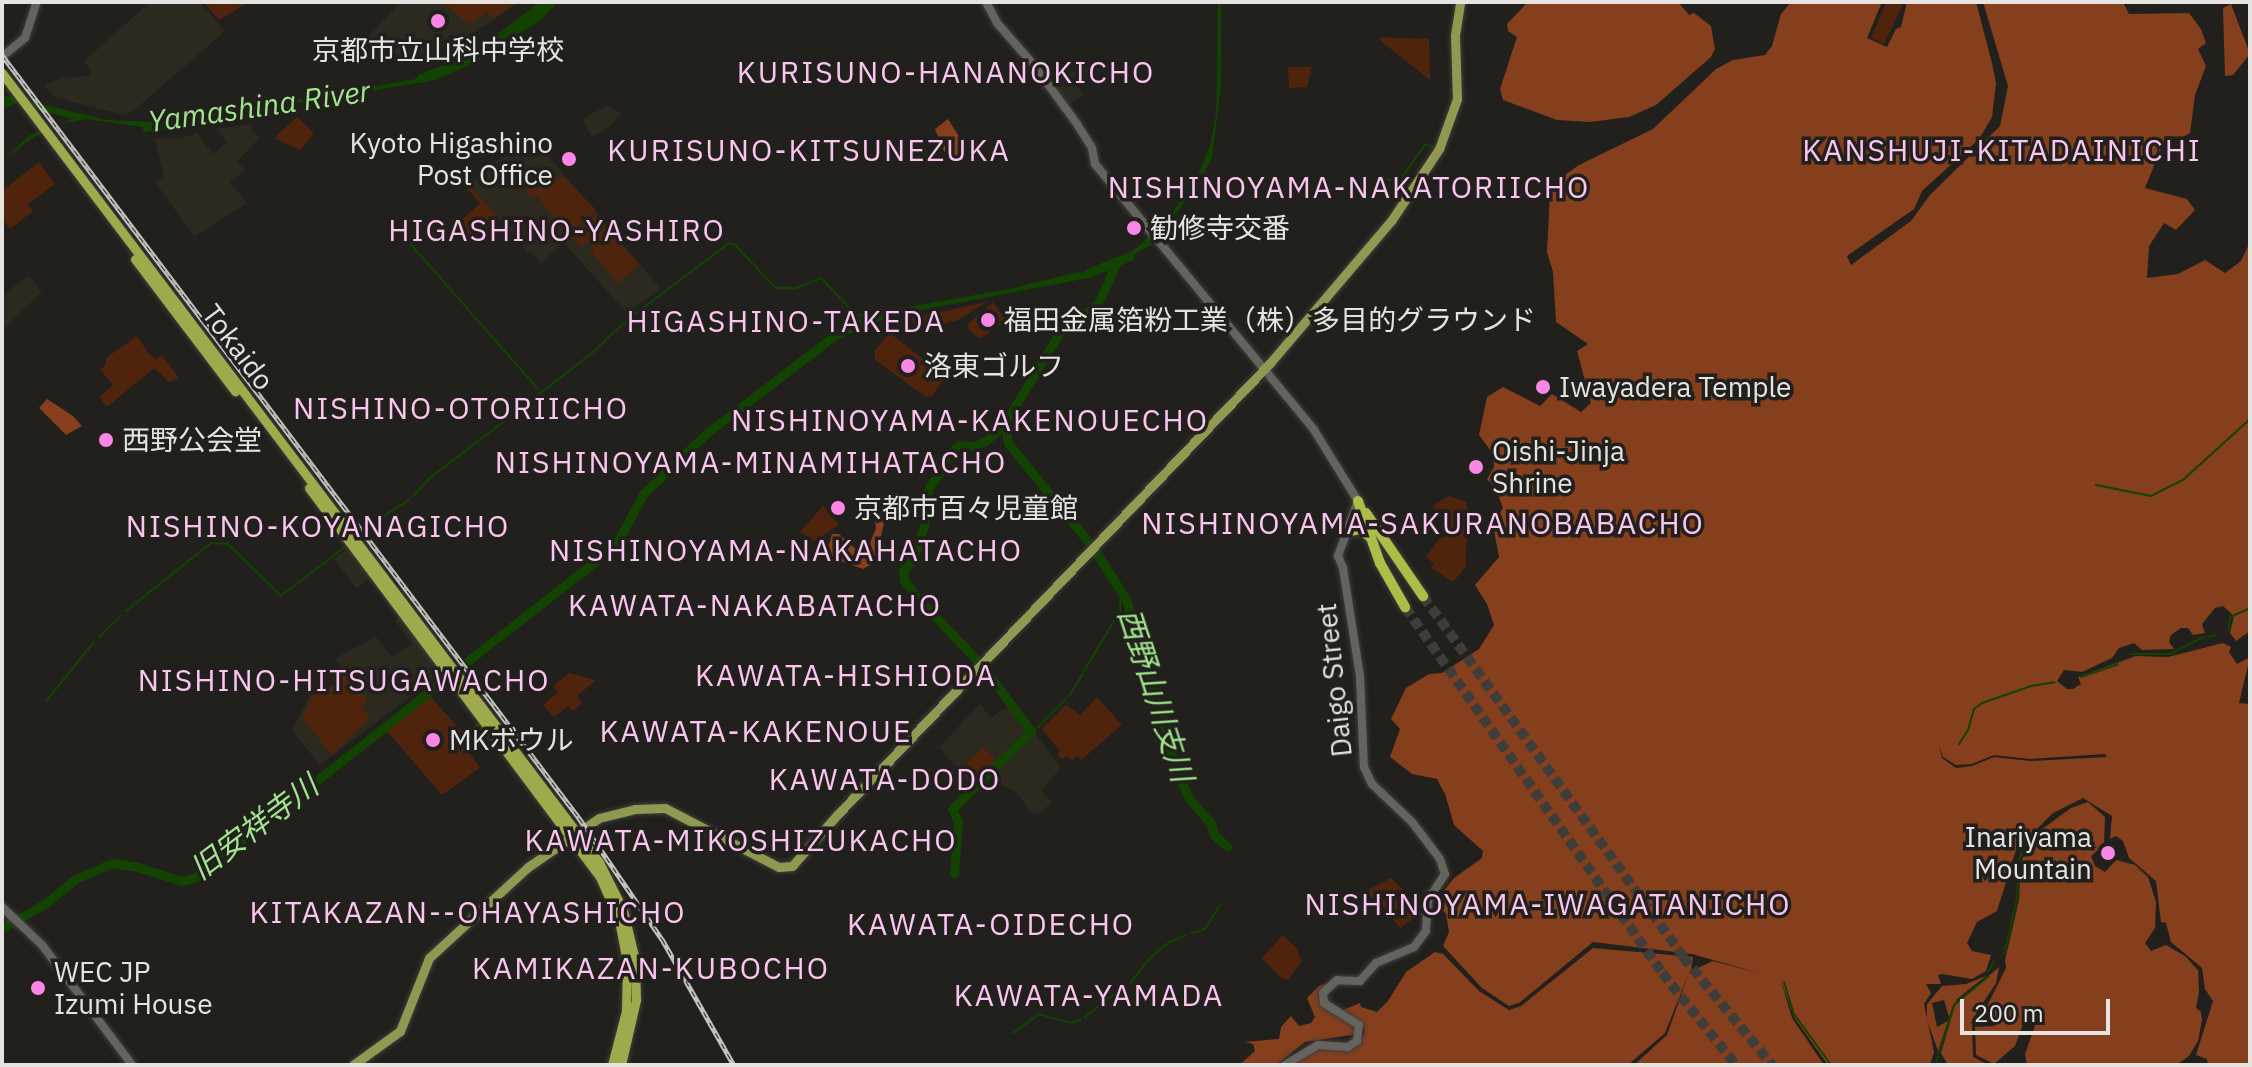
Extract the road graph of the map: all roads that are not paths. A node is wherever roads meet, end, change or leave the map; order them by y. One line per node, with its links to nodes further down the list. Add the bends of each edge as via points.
1 (37, 2): 4 (main road, via 25,38)
2 (986, 2): 7 (main road, via 1077,124 1095,164)
3 (1460, 2): 7 (main road, via 1457,99 1439,149 1391,221)
4 (2, 57)
5 (2, 73): 13 (highway, Tokaido)
6 (2, 83): 13 (highway, Tokaido)
7 (1264, 368): 8 (main road, via 1314,430); 13 (main road, via 790,868 665,808 602,817)
8 (1358, 501): 9 (main road, Daigo Street); 10 (highway); 11 (highway)
9 (1347, 532): 10 (highway, via 1359,529); 19 (main road, Daigo Street, via 1338,556 1360,677 1364,767 1372,784 1412,822 1445,874 1428,900 1426,931 1414,947 1376,963 1360,981 1337,980 1323,993 1327,1005 1359,1025 1357,1041 1350,1047 1318,1045)
10 (1370, 537): 12 (highway)
11 (1423, 596)
12 (1405, 607)
13 (575, 833): 16 (main road, via 528,867 429,958 400,1031); 17 (highway, Tokaido, via 607,891 626,951 626,1011); 18 (highway, Tokaido, via 615,891 634,948 636,1000)
14 (2, 907): 15 (main road, via 42,945)
15 (132, 1065)
16 (353, 1065)
17 (612, 1065)
18 (621, 1065)
19 (1285, 1065)

